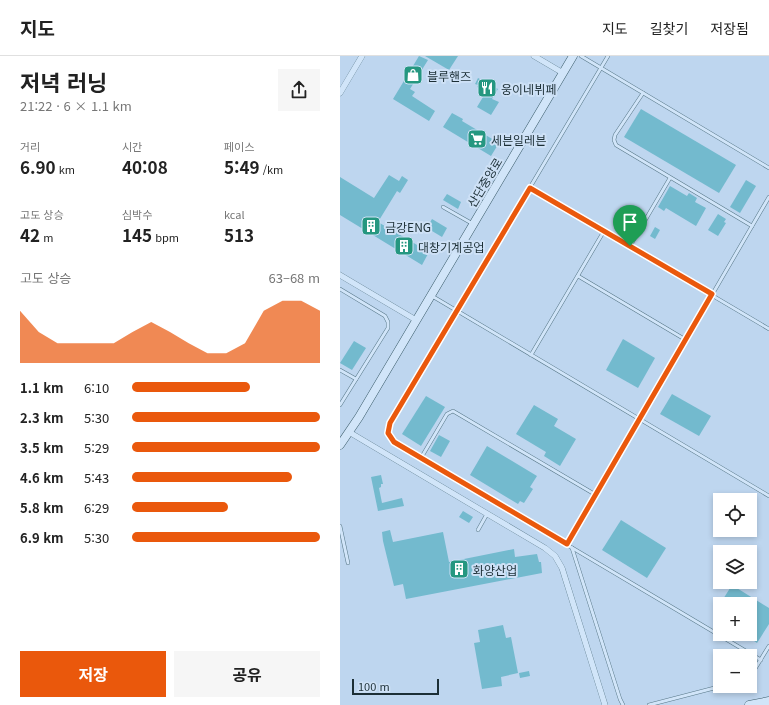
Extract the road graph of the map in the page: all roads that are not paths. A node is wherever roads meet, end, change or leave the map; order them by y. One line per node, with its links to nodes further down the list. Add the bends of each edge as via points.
1 (362, 56): 8 (street)
2 (534, 56): 7 (street)
3 (573, 56): 7 (street, 산단중앙로)
4 (581, 56): 6 (lane)
5 (608, 56): 6 (lane)
6 (601, 68): 9 (lane); 12 (lane)
7 (563, 73): 15 (street, 산단중앙로)
8 (340, 93)
9 (643, 93): 10 (lane); 11 (lane, via 615,135 615,142 619,148)
10 (769, 168)
11 (670, 178): 16 (lane); 18 (lane)
12 (530, 188): 17 (lane); 24 (lane)
13 (769, 198): 16 (lane)
14 (443, 207): 15 (lane)
15 (473, 224): 23 (street, 산단중앙로)
16 (752, 226): 22 (lane)
17 (604, 231): 18 (lane); 20 (lane)
18 (630, 246): 22 (lane)
19 (340, 275): 25 (street)
20 (578, 276): 27 (lane); 28 (lane)
21 (340, 289): 30 (lane, via 384,315 388,322 388,328)
22 (712, 294): 26 (lane); 27 (lane)
23 (431, 295): 24 (lane); 25 (street, 산단중앙로)
24 (457, 311): 28 (lane); 35 (lane, via 389,428 391,439)
25 (416, 320): 33 (street, 산단중앙로)
26 (769, 329)
27 (686, 340): 32 (lane)
28 (531, 355): 32 (lane)
29 (340, 370): 30 (lane)
30 (356, 379): 31 (lane)
31 (340, 405)
32 (640, 419): 36 (lane); 37 (lane)
33 (349, 432): 34 (street, 산단중앙로); 38 (street)
34 (340, 444)
35 (421, 458): 36 (lane, via 447,414 453,411); 41 (lane)
36 (596, 495): 41 (lane)
37 (769, 496)
38 (487, 514): 40 (lane); 49 (street, via 545,548 560,563)
39 (340, 526): 43 (lane)
40 (478, 530)
41 (567, 544): 42 (lane)
42 (572, 548): 45 (lane); 50 (lane)
43 (348, 563)
44 (769, 646): 45 (lane)
45 (761, 660): 46 (lane)
46 (757, 666)
47 (713, 688): 51 (lane)
48 (769, 701): 52 (street)
49 (605, 705)
50 (623, 705)
51 (649, 705)
52 (749, 705)

